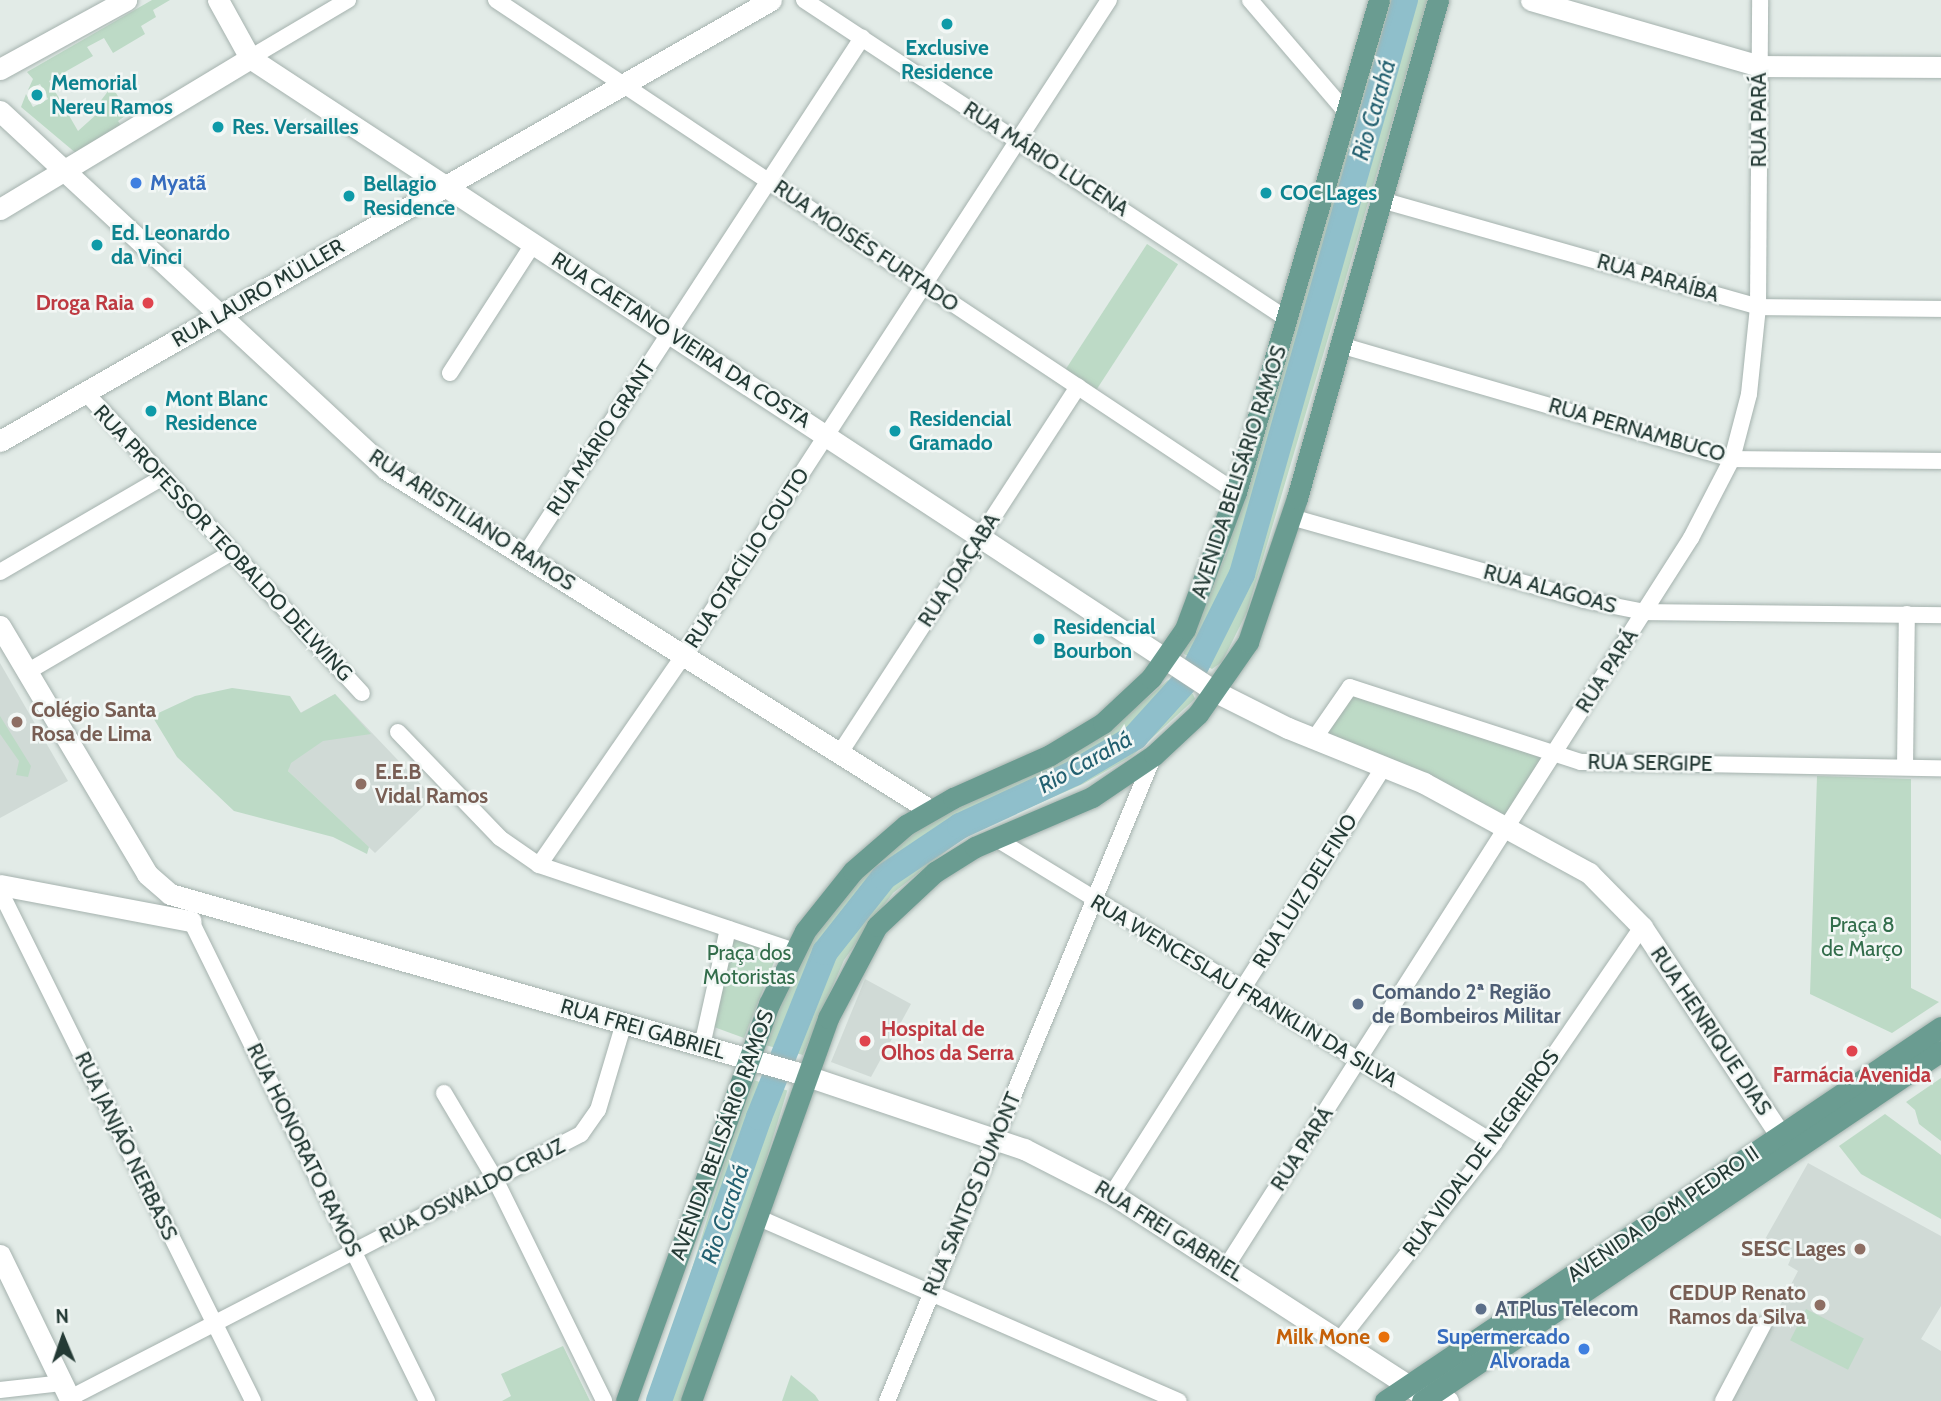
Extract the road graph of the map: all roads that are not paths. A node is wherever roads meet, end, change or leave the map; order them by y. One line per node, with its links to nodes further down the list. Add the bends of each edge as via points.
1 (125, 0): 17 (main road)
2 (218, 0): 14 (main road, RUA CAETANO VIEIRA DA COSTA)
3 (348, 0): 14 (street)
4 (496, 0): 18 (street, RUA MOISÉS FURTADO)
5 (771, 0): 18 (main road, RUA LAURO MÜLLER)
6 (804, 0): 13 (street, RUA MÁRIO LUCENA)
7 (1109, 0): 21 (street, RUA OTACÍLIO COUTO)
8 (1250, 0): 20 (street)
9 (1380, 0): 20 (main road, AVENIDA BELISÁRIO RAMOS)
10 (1438, 0): 25 (main road)
11 (1531, 0): 15 (main road)
12 (1760, 0): 15 (street, RUA PARÁ)
13 (862, 38): 21 (street, RUA MÁRIO LUCENA); 23 (street, RUA MÁRIO GRANT)
14 (250, 58): 22 (main road); 24 (main road, RUA CAETANO VIEIRA DA COSTA)
15 (1760, 66): 16 (main road); 29 (street, RUA PARÁ)
16 (1941, 68)
17 (0, 69)
18 (623, 85): 23 (street, RUA MOISÉS FURTADO); 24 (main road, RUA LAURO MÜLLER)
19 (0, 111): 22 (main road, RUA ARISTILIANO RAMOS)
20 (1347, 113): 32 (main road, AVENIDA BELISÁRIO RAMOS)
21 (1018, 141): 28 (street, RUA OTACÍLIO COUTO); 32 (street, RUA MÁRIO LUCENA)
22 (64, 170): 26 (main road); 31 (main road, RUA ARISTILIANO RAMOS)
23 (769, 181): 28 (street, RUA MOISÉS FURTADO); 33 (street, RUA MÁRIO GRANT)
24 (446, 186): 27 (main road, RUA CAETANO VIEIRA DA COSTA); 31 (main road, RUA LAURO MÜLLER)
25 (1381, 200): 29 (street, RUA PARAÍBA); 34 (main road)
26 (0, 209)
27 (533, 244): 33 (main road, RUA CAETANO VIEIRA DA COSTA); 35 (street)
28 (924, 285): 36 (street, RUA MOISÉS FURTADO); 38 (street, RUA OTACÍLIO COUTO)
29 (1758, 307): 30 (street, RUA PARAÍBA); 40 (street, RUA PARÁ, via 1749,394)
30 (1941, 309)
31 (219, 316): 37 (main road, RUA LAURO MÜLLER); 47 (main road, RUA ARISTILIANO RAMOS, via 386,469)
32 (1287, 319): 43 (main road, AVENIDA BELISÁRIO RAMOS)
33 (670, 333): 38 (main road, RUA CAETANO VIEIRA DA COSTA); 47 (street, RUA MÁRIO GRANT)
34 (1340, 345): 40 (street, RUA PERNAMBUCO); 44 (main road)
35 (450, 373)
36 (1078, 387): 43 (street, RUA MOISÉS FURTADO); 45 (street, RUA JOAÇABA)
37 (85, 392): 39 (main road, RUA LAURO MÜLLER); 42 (street, RUA PROFESSOR TEOBALDO DELWING)
38 (826, 436): 45 (main road, RUA CAETANO VIEIRA DA COSTA); 53 (street, RUA OTACÍLIO COUTO)
39 (0, 441)
40 (1732, 458): 41 (street, RUA PERNAMBUCO); 49 (street, RUA PARÁ, via 1707,512)
41 (1941, 461)
42 (163, 477): 46 (street, RUA PROFESSOR TEOBALDO DELWING); 48 (street)
43 (1236, 492): 54 (main road, AVENIDA BELISÁRIO RAMOS)
44 (1291, 517): 49 (street, RUA ALAGOAS); 56 (main road, via 1248,642)
45 (980, 537): 54 (main road, RUA CAETANO VIEIRA DA COSTA); 60 (street, RUA JOAÇABA)
46 (232, 552): 55 (street); 57 (street, RUA PROFESSOR TEOBALDO DELWING)
47 (524, 556): 53 (main road, RUA ARISTILIANO RAMOS)
48 (0, 572)
49 (1644, 612): 50 (street, RUA ALAGOAS); 62 (street, RUA PARÁ)
50 (1907, 614): 51 (street, RUA ALAGOAS); 64 (street)
51 (1941, 615)
52 (0, 626): 55 (main road, RUA FREI GABRIEL)
53 (683, 656): 60 (main road, RUA ARISTILIANO RAMOS); 69 (street, RUA OTACÍLIO COUTO)
54 (1173, 663): 56 (main road, RUA CAETANO VIEIRA DA COSTA); 66 (main road, AVENIDA BELISÁRIO RAMOS, via 1079,740)
55 (27, 671): 70 (main road, RUA FREI GABRIEL)
56 (1211, 689): 59 (main road, RUA CAETANO VIEIRA DA COSTA); 61 (main road)
57 (362, 693)
58 (398, 732): 69 (street, via 492,831)
59 (1314, 739): 62 (street, RUA SERGIPE, via 1350,687); 63 (main road, RUA CAETANO VIEIRA DA COSTA)
60 (839, 753): 66 (main road, RUA ARISTILIANO RAMOS)
61 (1154, 755): 68 (main road, via 1092,797); 74 (street, RUA SANTOS DUMONT)
62 (1553, 755): 64 (street, RUA SERGIPE, via 1581,762); 67 (street, RUA PARÁ)
63 (1385, 765): 67 (main road, RUA HENRIQUE DIAS); 80 (street, RUA LUIZ DELFINO)
64 (1905, 767): 65 (street, RUA SERGIPE)
65 (1941, 768)
66 (930, 810): 79 (main road, AVENIDA BELISÁRIO RAMOS, via 853,871)
67 (1507, 827): 77 (main road, RUA HENRIQUE DIAS, via 1589,873); 86 (street, RUA PARÁ)
68 (995, 838): 74 (street, RUA WENCESLAU FRANKLIN DA SILVA); 87 (main road, via 935,872 877,926)
69 (539, 865): 78 (street)
70 (147, 874): 73 (main road, RUA FREI GABRIEL); 75 (main road, via 139,896)
71 (0, 885): 75 (main road)
72 (0, 891): 100 (street, RUA JANJÃO NERBASS)
73 (181, 899): 76 (main road, RUA HONORATO RAMOS); 81 (main road, RUA FREI GABRIEL)
74 (1094, 899): 80 (street, RUA WENCESLAU FRANKLIN DA SILVA); 90 (street, RUA SANTOS DUMONT)
75 (121, 908): 76 (main road)
76 (191, 921): 96 (street, RUA HONORATO RAMOS)
77 (1642, 927): 89 (main road, RUA HENRIQUE DIAS); 91 (street, RUA VIDAL DE NEGREIROS)
78 (728, 929): 79 (street); 83 (street)
79 (794, 951): 85 (main road, AVENIDA BELISÁRIO RAMOS)
80 (1243, 990): 86 (street, RUA WENCESLAU FRANKLIN DA SILVA); 94 (street, RUA LUIZ DELFINO)
81 (624, 1023): 83 (main road, RUA FREI GABRIEL); 93 (street, RUA OSWALDO CRUZ, via 591,1123 566,1143)
82 (1941, 1027): 89 (main road, AVENIDA DOM PEDRO II)
83 (702, 1046): 85 (main road, RUA FREI GABRIEL)
84 (1941, 1051): 92 (main road, AVENIDA DOM PEDRO II)
85 (754, 1060): 87 (main road, RUA FREI GABRIEL); 109 (main road, AVENIDA BELISÁRIO RAMOS)
86 (1358, 1060): 91 (street, RUA WENCESLAU FRANKLIN DA SILVA); 98 (street, RUA PARÁ)
87 (801, 1074): 90 (main road, RUA FREI GABRIEL); 95 (main road)
88 (444, 1093): 93 (street)
89 (1780, 1135): 92 (main road, via 1784,1146); 105 (main road, AVENIDA DOM PEDRO II)
90 (996, 1137): 94 (main road, RUA FREI GABRIEL); 99 (street, RUA SANTOS DUMONT)
91 (1494, 1143): 102 (street, RUA VIDAL DE NEGREIROS)
92 (1780, 1160): 105 (main road, AVENIDA DOM PEDRO II)
93 (495, 1180): 96 (street, RUA OSWALDO CRUZ); 108 (street)
94 (1112, 1194): 98 (main road, RUA FREI GABRIEL)
95 (757, 1217): 99 (street); 110 (main road)
96 (354, 1252): 100 (street, RUA OSWALDO CRUZ); 107 (street, RUA HONORATO RAMOS)
97 (0, 1255): 104 (main road)
98 (1226, 1267): 102 (main road, RUA FREI GABRIEL)
99 (931, 1293): 111 (street, RUA SANTOS DUMONT); 112 (street)
100 (214, 1323): 104 (street, RUA OSWALDO CRUZ); 106 (street, RUA JANJÃO NERBASS)
101 (1763, 1325): 114 (street)
102 (1339, 1341): 105 (main road, RUA FREI GABRIEL)
103 (0, 1390): 104 (street, RUA OSWALDO CRUZ)
104 (68, 1394)
105 (1427, 1397): 113 (main road, AVENIDA DOM PEDRO II)
106 (253, 1401)
107 (427, 1401)
108 (604, 1401)
109 (626, 1401)
110 (691, 1401)
111 (887, 1401)
112 (1179, 1401)
113 (1385, 1401)
114 (1723, 1401)

